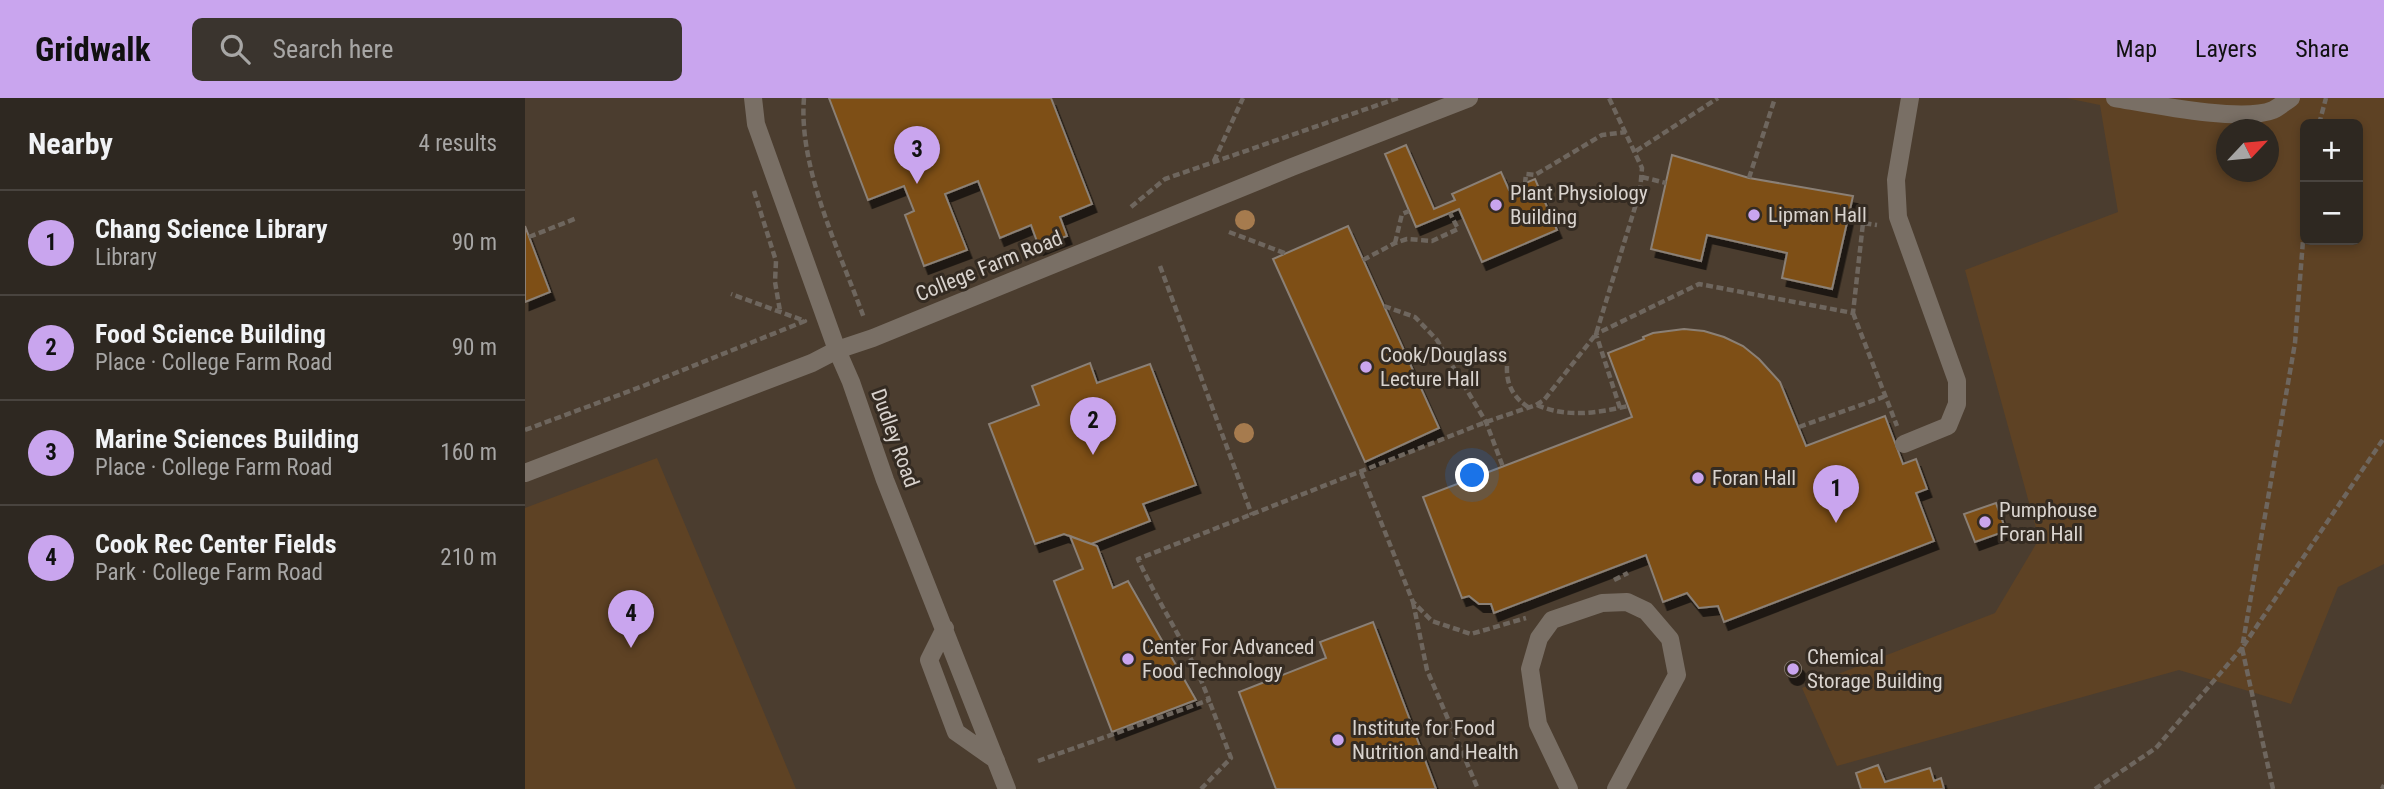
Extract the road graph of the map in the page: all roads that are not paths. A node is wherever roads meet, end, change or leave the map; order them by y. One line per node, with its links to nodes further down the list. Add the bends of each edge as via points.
1 (753, 98): 6 (street, Dudley Road, via 759,134)
2 (1469, 98): 6 (street, College Farm Road)
3 (1910, 98): 7 (street, via 1896,180 1898,217 1957,381 1957,404 1948,426)
4 (2115, 98): 5 (street, via 2237,115 2272,111)
5 (2291, 98)
6 (837, 350): 8 (street, College Farm Road); 9 (street, Dudley Road)
7 (1904, 444)
8 (525, 473)
9 (945, 628): 10 (street, Dudley Road); 10 (street, via 929,660 956,732)
10 (996, 760): 11 (street, Dudley Road)
11 (1007, 789)
12 (1569, 789): 13 (street, via 1538,724 1530,669 1539,638 1552,620 1602,603 1627,602 1646,611 1670,639 1677,675)
13 (1616, 789)

